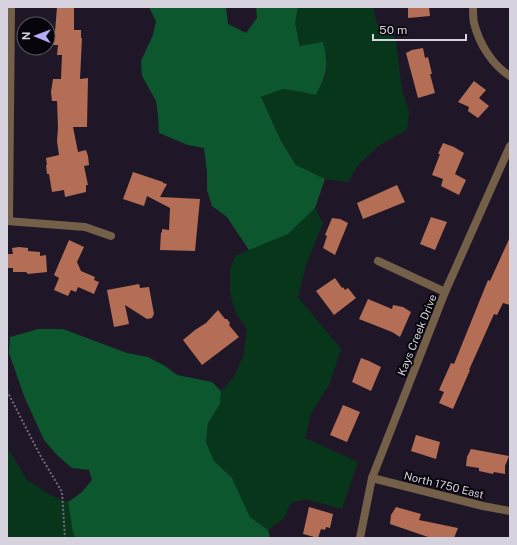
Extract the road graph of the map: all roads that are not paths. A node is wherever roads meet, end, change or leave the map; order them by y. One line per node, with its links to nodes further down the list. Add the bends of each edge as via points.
1 (11, 7): 5 (street)
2 (473, 7): 3 (street, via 474,22 484,47 503,72)
3 (510, 76)
4 (510, 146): 8 (street, Kays Creek Drive)
5 (8, 221): 6 (street, via 85,227)
6 (111, 236)
7 (378, 261): 8 (street)
8 (445, 292): 9 (street, Kays Creek Drive)
9 (372, 478): 10 (street, North 1750 East); 11 (street, Kays Creek Drive)
10 (510, 511)
11 (360, 538)

